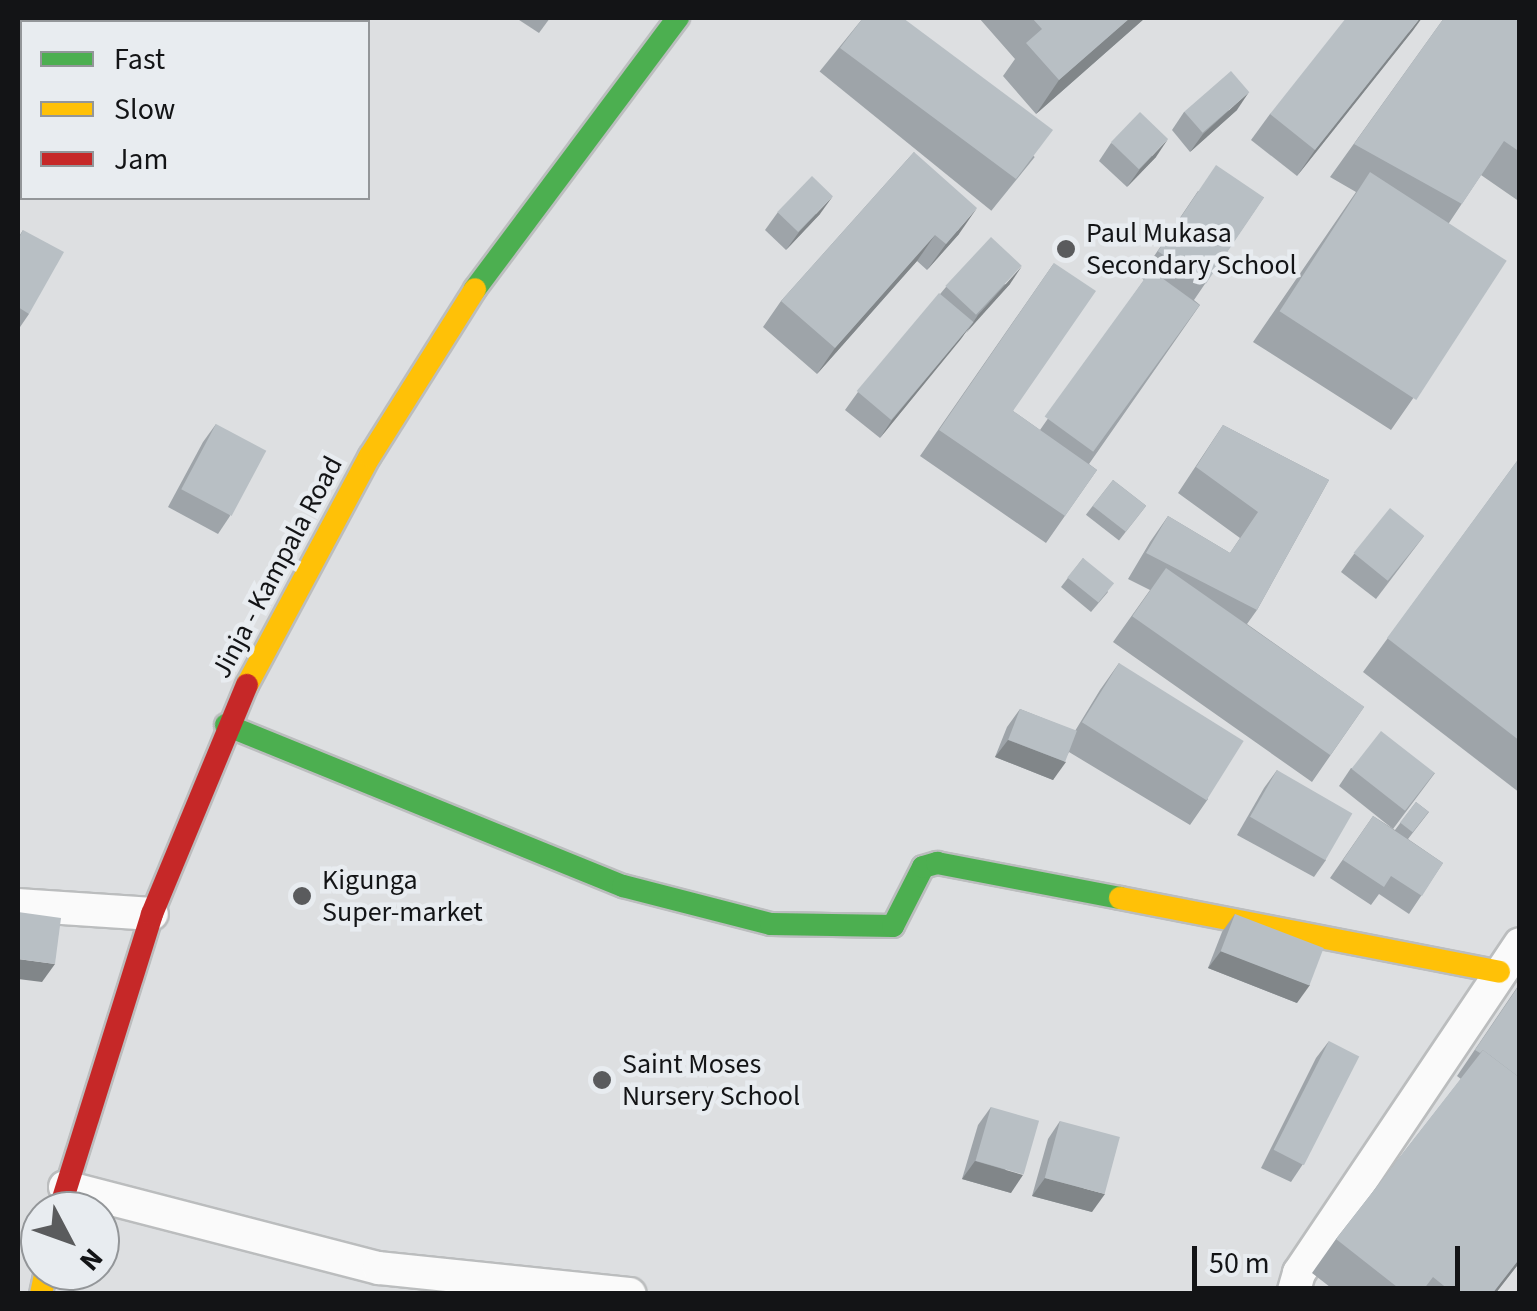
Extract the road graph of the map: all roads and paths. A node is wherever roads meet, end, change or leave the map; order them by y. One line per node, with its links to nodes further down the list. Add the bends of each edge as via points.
1 (678, 18): 2 (main road, Jinja - Kampala Road, via 498,250 370,456)
2 (226, 726): 4 (main road, Jinja - Kampala Road); 6 (main road, via 623,886 771,924 893,926 923,866 938,862)
3 (18, 904): 4 (street)
4 (152, 914): 7 (main road, Jinja - Kampala Road)
5 (1520, 944): 6 (street)
6 (1499, 972): 10 (street, via 1299,1273)
7 (65, 1191)
8 (120, 1212): 9 (street, via 380,1268)
9 (630, 1294)
10 (1293, 1294)

